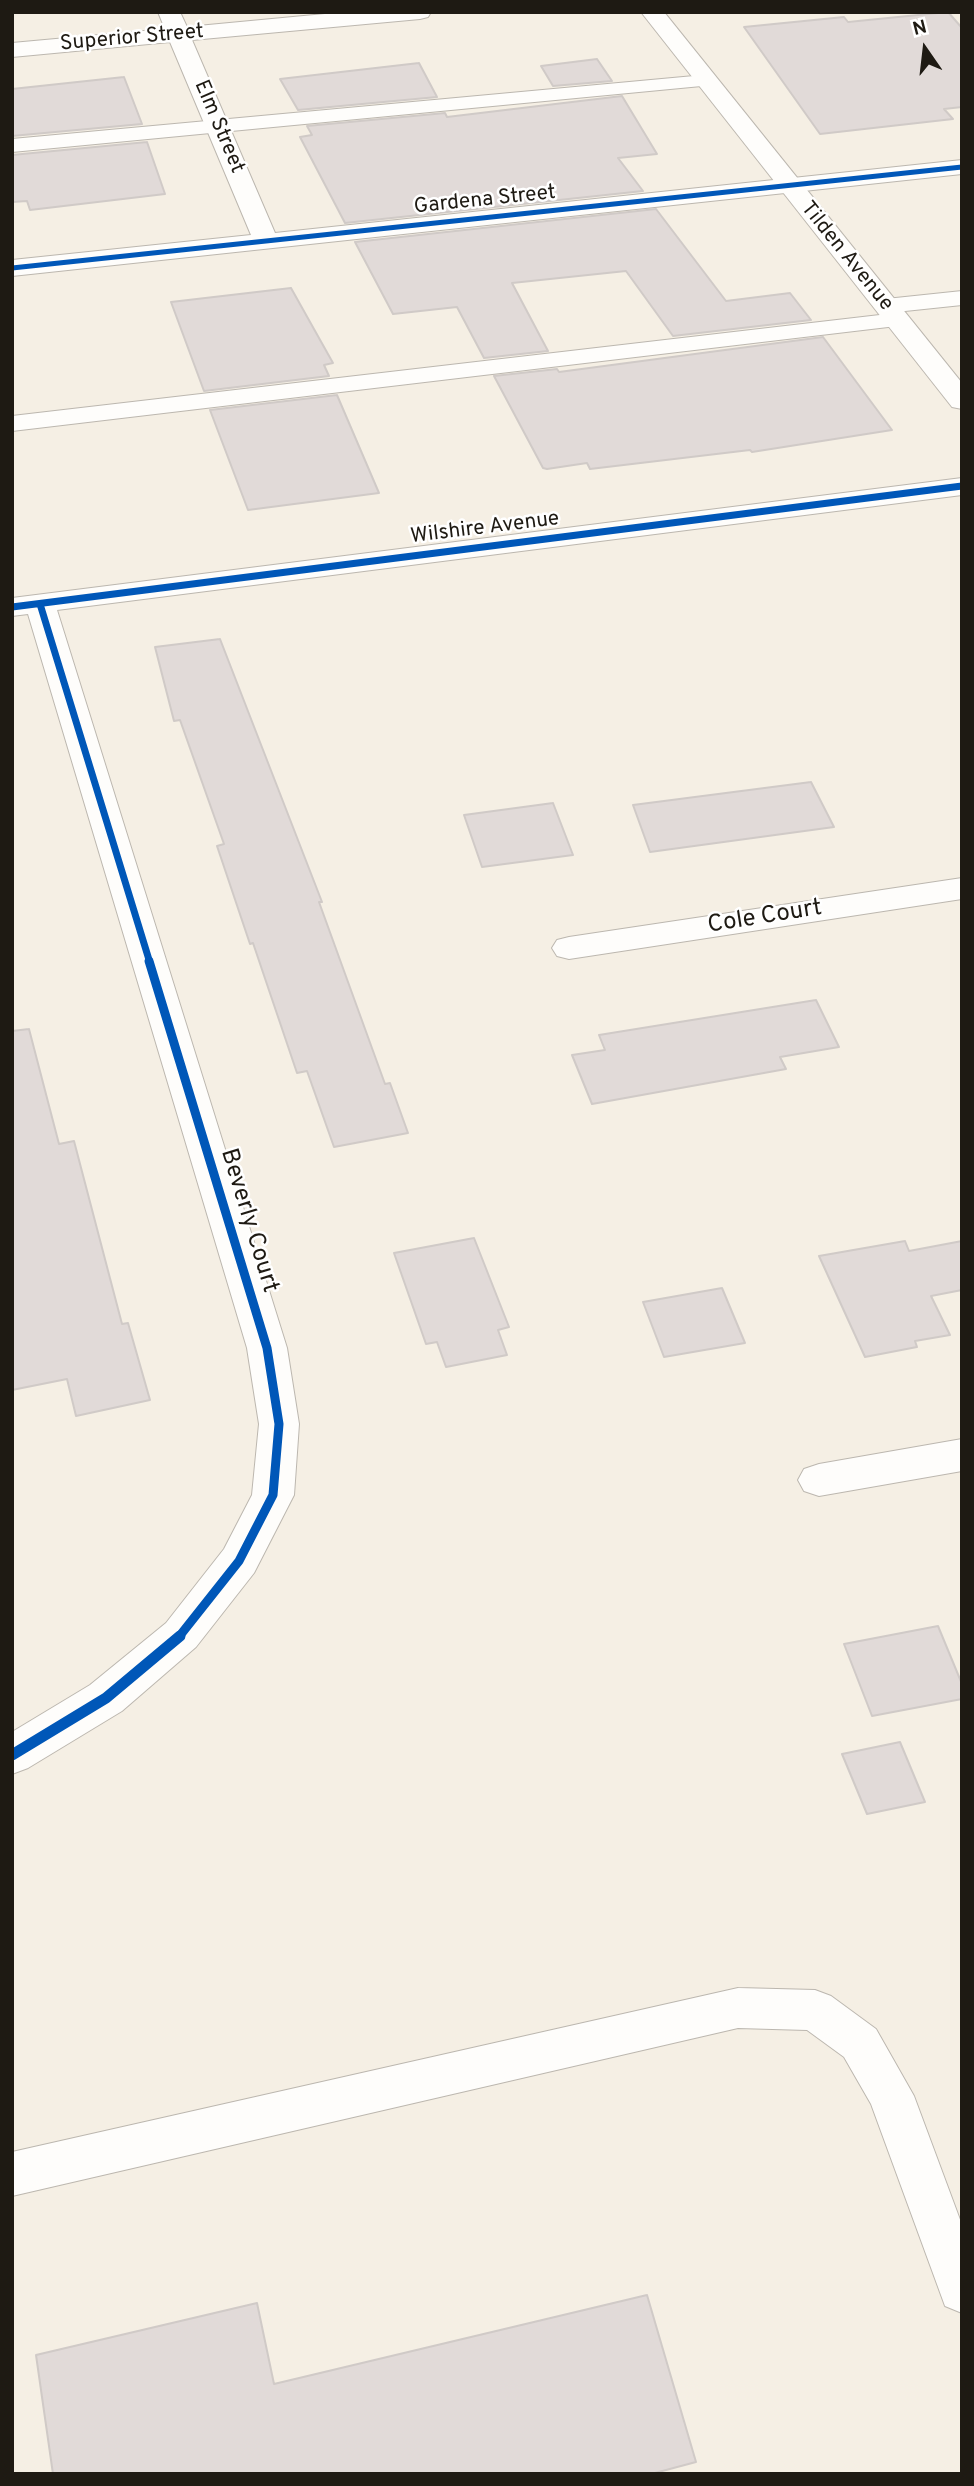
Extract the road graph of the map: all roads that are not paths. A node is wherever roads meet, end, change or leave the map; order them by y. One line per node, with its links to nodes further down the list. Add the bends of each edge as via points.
1 (169, 12): 4 (street, Elm Street)
2 (420, 12): 4 (street, Superior Street)
3 (652, 12): 6 (street, Tilden Avenue)
4 (179, 34): 5 (street, Superior Street); 7 (street, Elm Street)
5 (12, 50)
6 (705, 81): 7 (lane); 10 (street, Tilden Avenue)
7 (218, 127): 8 (lane); 11 (street, Elm Street)
8 (12, 146)
9 (962, 167): 10 (street, Gardena Street)
10 (789, 186): 11 (street, Gardena Street); 14 (street, Tilden Avenue)
11 (266, 242): 12 (street, Gardena Street)
12 (12, 268)
13 (962, 298): 14 (lane)
14 (892, 313): 15 (street, Tilden Avenue); 16 (lane)
15 (962, 401)
16 (12, 424)
17 (962, 486): 18 (street, Wilshire Avenue)
18 (26, 606): 23 (street, Beverly Court, via 267,1348 279,1424 274,1495 239,1561 181,1635 106,1698)
19 (962, 888): 20 (street, Cole Court)
20 (569, 948)
21 (962, 1455): 22 (street)
22 (819, 1480)
23 (12, 1755)
24 (12, 2174): 25 (lane, via 738,2008 815,2010 860,2043 891,2096)
25 (962, 2290)

